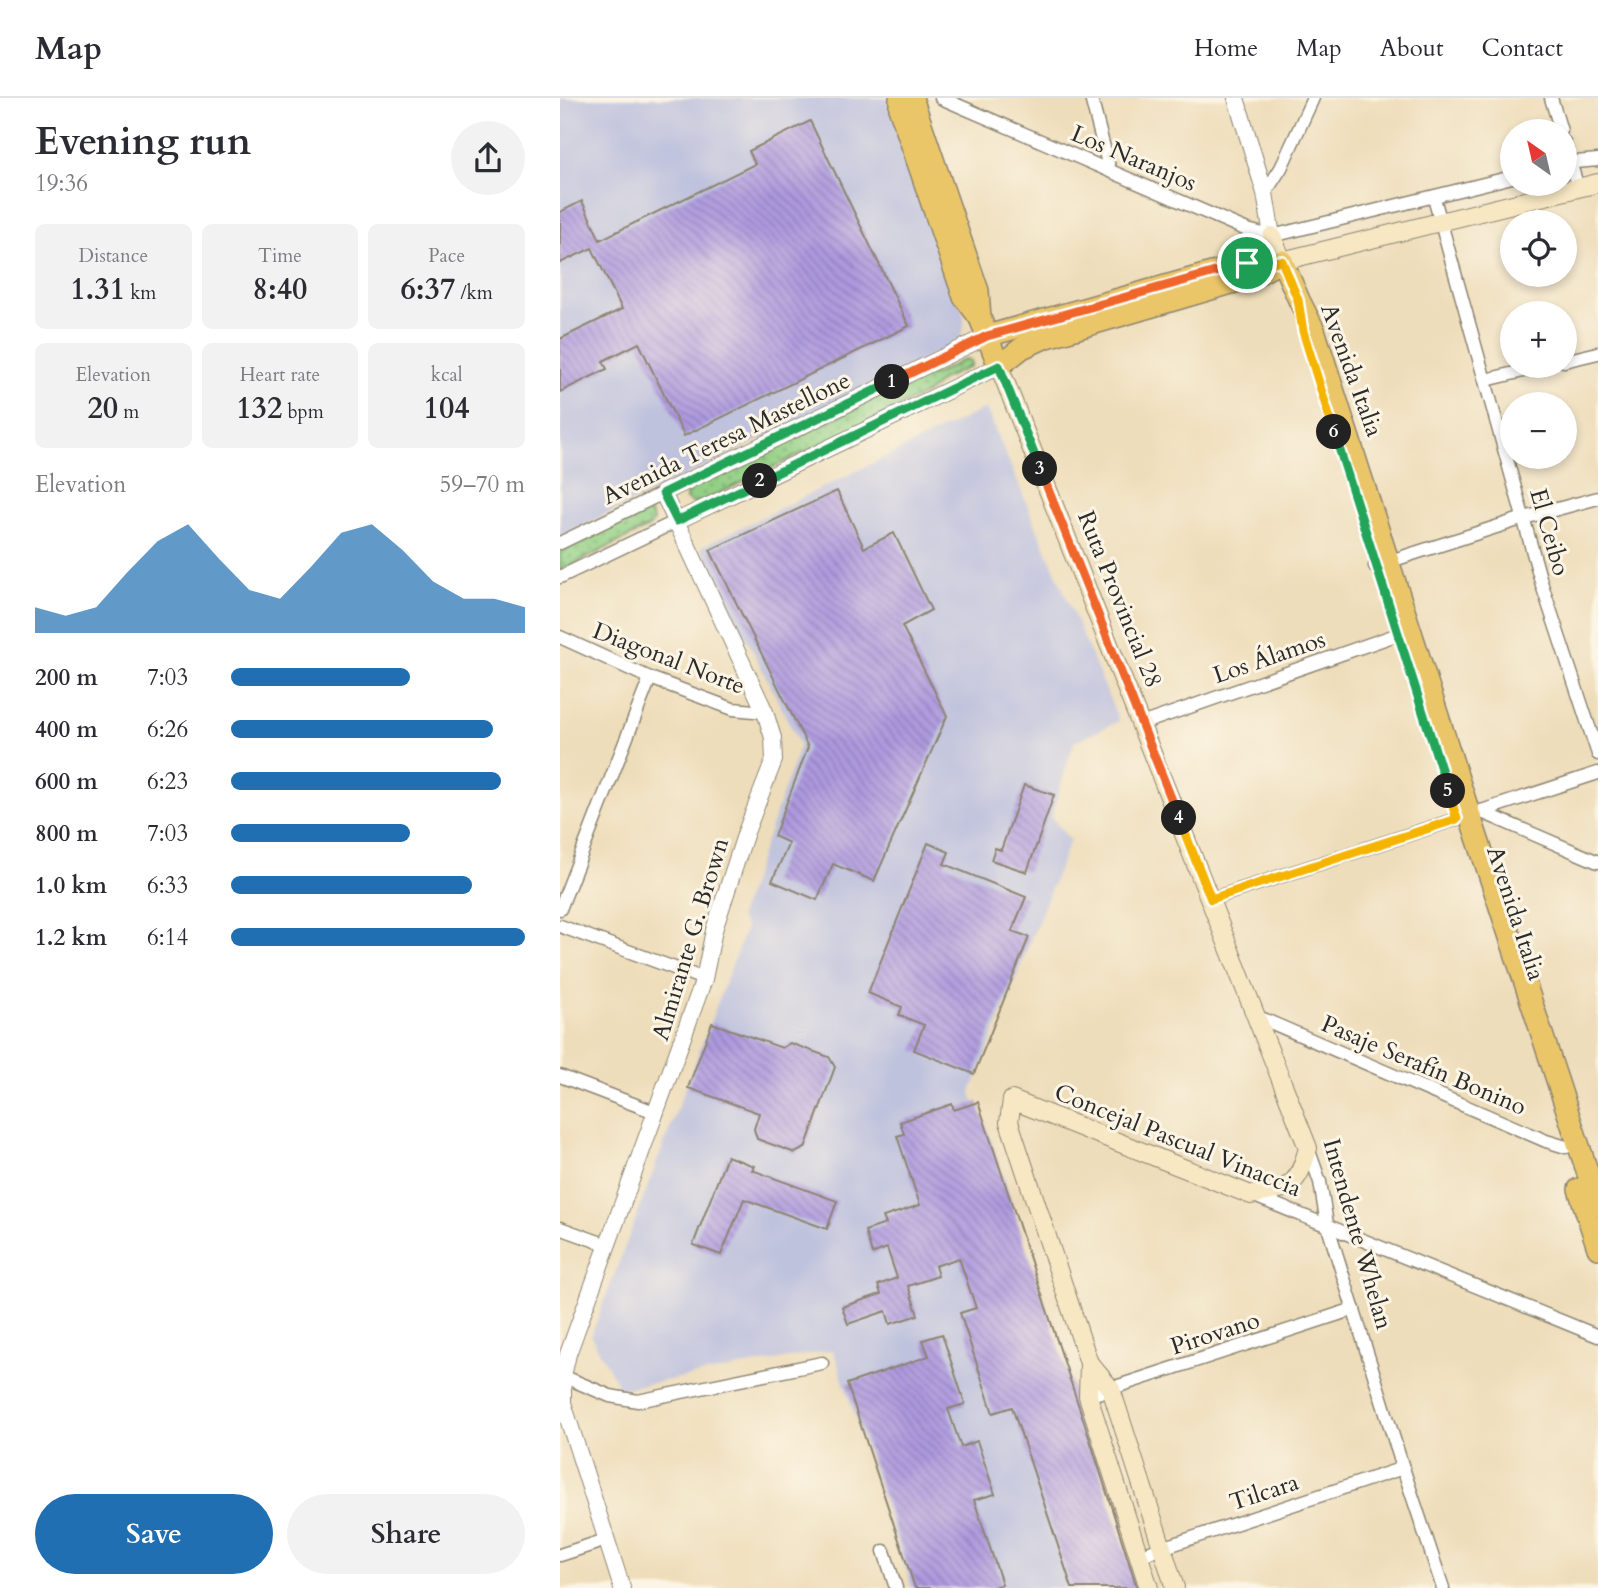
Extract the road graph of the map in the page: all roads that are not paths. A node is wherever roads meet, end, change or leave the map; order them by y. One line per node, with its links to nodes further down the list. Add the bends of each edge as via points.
1 (900, 98): 20 (main road, via 900,110 964,297)
2 (912, 98): 20 (main road, via 978,291)
3 (941, 98): 11 (street, Los Naranjos)
4 (1091, 98): 11 (street)
5 (1236, 98): 15 (street)
6 (1313, 98): 15 (street)
7 (1551, 98): 8 (street)
8 (1557, 119)
9 (1598, 160): 10 (street)
10 (1577, 162)
11 (1110, 171): 18 (street, Los Naranjos, via 1247,230)
12 (1500, 180): 16 (street)
13 (1598, 183): 14 (main road)
14 (1578, 188): 17 (main road)
15 (1265, 193): 18 (street)
16 (1434, 198): 17 (street, El Ceibo); 18 (street)
17 (1442, 223): 19 (main road); 25 (street, El Ceibo)
18 (1272, 236): 19 (main road)
19 (1282, 261): 20 (main road, via 1247,263); 23 (main road, via 1252,277 1044,338); 31 (main road, Avenida Italia)
20 (983, 327): 23 (main road, Ruta Provincial 28); 26 (street, Avenida Teresa Mastellone)
21 (1598, 353): 22 (street)
22 (1577, 358)
23 (999, 366): 29 (street); 37 (main road, Ruta Provincial 28)
24 (1500, 377): 25 (street)
25 (1486, 380): 28 (street, El Ceibo)
26 (663, 493): 29 (street, Almirante G. Brown); 30 (street, Avenida Teresa Mastellone)
27 (1598, 498): 28 (street)
28 (1524, 517): 31 (street); 38 (street, El Ceibo)
29 (677, 521): 32 (street); 36 (street, Almirante G. Brown)
30 (560, 543)
31 (1381, 564): 33 (main road, Avenida Italia)
32 (560, 577)
33 (1404, 632): 37 (street, Los Álamos); 40 (main road, Avenida Italia)
34 (560, 637): 35 (street, Diagonal Norte)
35 (650, 678): 36 (street, Diagonal Norte, via 733,709); 43 (street)
36 (765, 712): 45 (street, Almirante G. Brown, via 774,760 714,930)
37 (1141, 724): 42 (main road, Ruta Provincial 28)
38 (1598, 754)
39 (1598, 773): 40 (street)
40 (1469, 816): 41 (street); 42 (street); 49 (main road, Avenida Italia)
41 (1598, 862)
42 (1211, 899): 46 (main road, Intendente Whelan)
43 (560, 909)
44 (560, 926): 45 (street)
45 (704, 979): 48 (street, Almirante G. Brown)
46 (1256, 1016): 49 (street, Pasaje Serafín Bonino, via 1546,1140); 50 (main road, Intendente Whelan)
47 (560, 1076): 48 (street)
48 (657, 1113): 56 (street, Almirante G. Brown)
49 (1572, 1145): 51 (main road, Avenida Italia)
50 (1308, 1148): 52 (main road, via 1294,1181 1285,1188); 54 (street, Intendente Whelan)
51 (1589, 1184): 53 (main road, Avenida Italia); 57 (main road, Avenida Italia)
52 (1251, 1195): 54 (street, Concejal Pascual Vinaccia); 61 (main road, Concejal Pascual Vinaccia, via 1012,1100 1009,1122)
53 (1598, 1204)
54 (1327, 1224): 58 (street, Intendente Whelan); 59 (street, Concejal Pascual Vinaccia)
55 (560, 1228): 56 (street)
56 (607, 1245): 62 (street, Almirante G. Brown)
57 (1598, 1248)
58 (1354, 1309): 63 (street, Pirovano); 66 (street, Intendente Whelan)
59 (1598, 1336)
60 (822, 1363): 62 (street, via 638,1401 610,1396)
61 (1089, 1363): 63 (main road); 64 (main road)
62 (562, 1375): 65 (street, Almirante G. Brown)
63 (1111, 1389): 64 (street, Pirovano); 68 (main road)
64 (1088, 1396): 71 (main road)
65 (561, 1404): 67 (street, Almirante G. Brown)
66 (1403, 1468): 68 (street, Tilcara); 76 (street, Intendente Whelan)
67 (606, 1540): 70 (street); 72 (street, Almirante G. Brown)
68 (1162, 1548): 71 (street, Tilcara); 75 (main road)
69 (884, 1550): 73 (street)
70 (560, 1555)
71 (1139, 1556): 74 (main road)
72 (622, 1588)
73 (896, 1588)
74 (1149, 1588)
75 (1175, 1588)
76 (1444, 1588)

